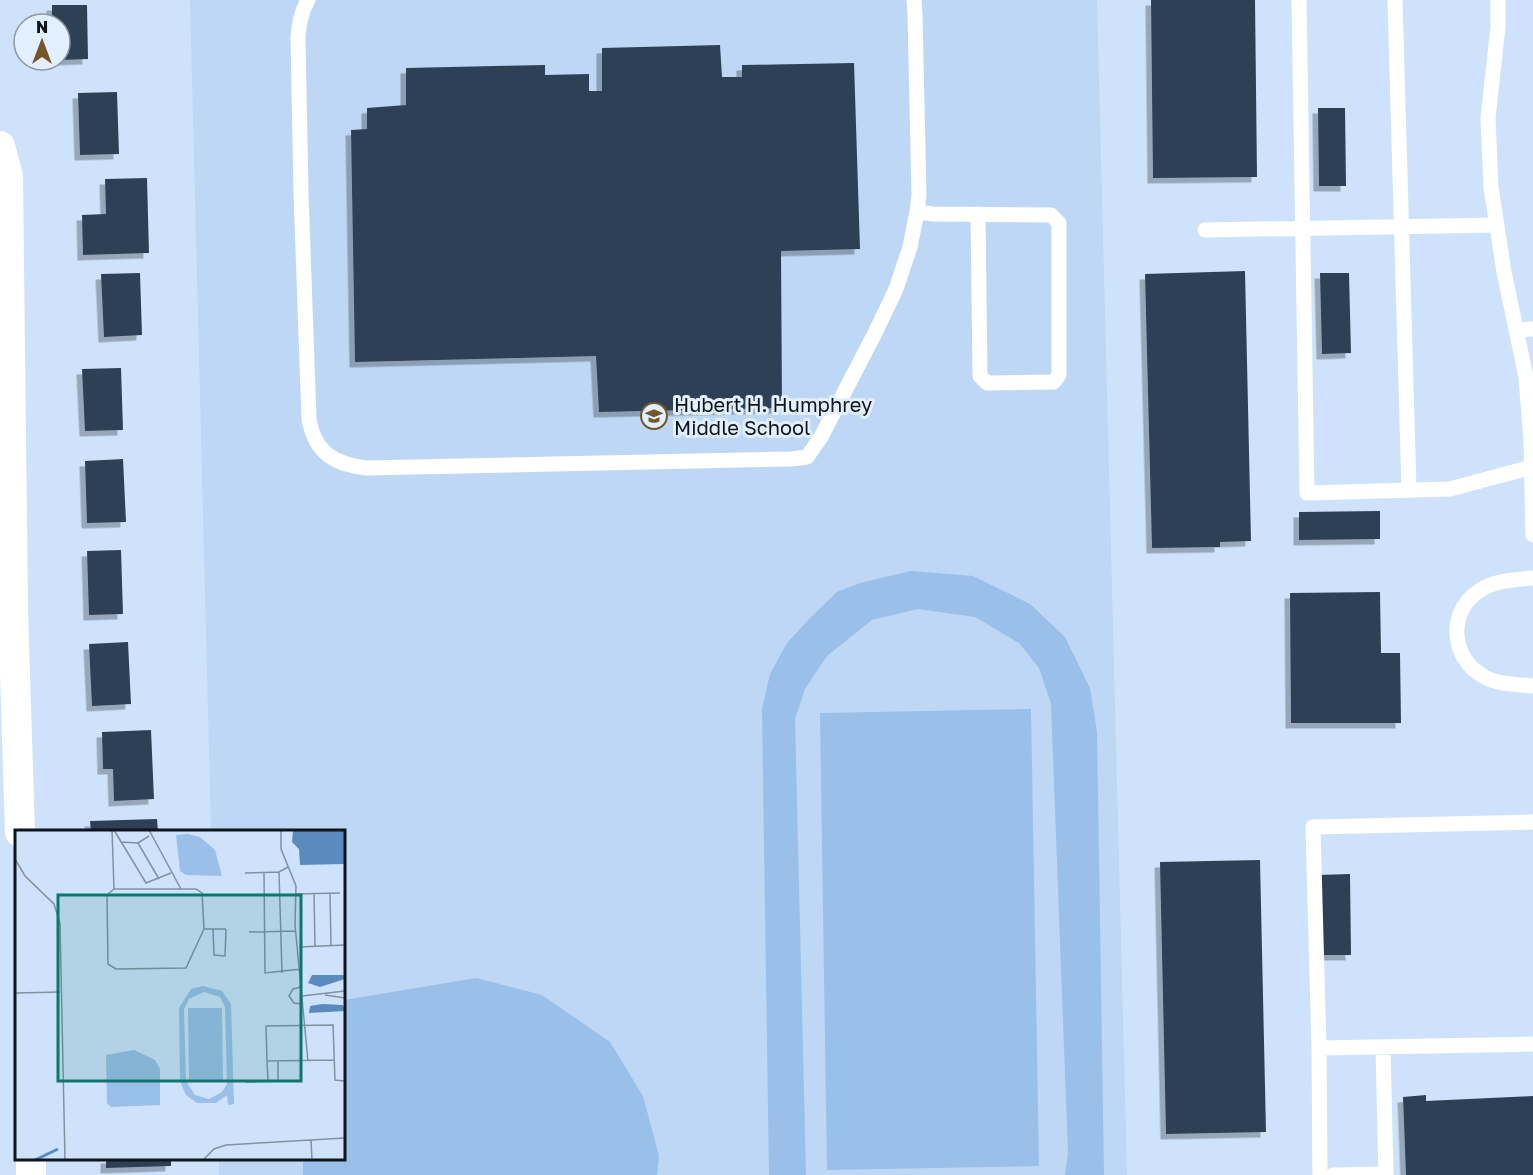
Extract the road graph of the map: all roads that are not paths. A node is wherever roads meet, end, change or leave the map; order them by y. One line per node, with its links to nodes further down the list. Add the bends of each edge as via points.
1 (308, 0): 7 (lane, via 298,36 308,412 314,438 328,455 350,466 807,457 827,427 892,298 910,247)
2 (914, 0): 7 (lane)
3 (1299, 0): 11 (lane)
4 (1395, 0): 10 (lane)
5 (1498, 0): 9 (lane, via 1488,118)
6 (0, 146): 19 (street, via 8,176)
7 (917, 212): 8 (lane)
8 (978, 214): 8 (lane, via 1051,215 1059,223 1059,375 1054,382 987,383 980,375)
9 (1497, 225): 10 (lane); 14 (lane)
10 (1402, 227): 11 (lane); 16 (lane)
11 (1302, 228): 12 (lane); 16 (lane, via 1307,493)
12 (1205, 230)
13 (1533, 329): 14 (lane)
14 (1516, 330): 15 (lane, via 1526,377)
15 (1532, 467): 16 (lane, via 1450,489); 17 (lane)
16 (1409, 490)
17 (1533, 535)
18 (1533, 578): 20 (lane, via 1494,583 1479,591 1458,618 1456,635 1465,660 1484,678)
19 (6, 612): 22 (street)
20 (1533, 686)
21 (1533, 822): 24 (lane, via 1313,827)
22 (20, 830)
23 (1533, 1044): 25 (lane)
24 (1319, 1048): 25 (lane); 26 (lane)
25 (1383, 1048): 27 (lane, via 1386,1174)
26 (1320, 1175)
27 (1333, 1175)

